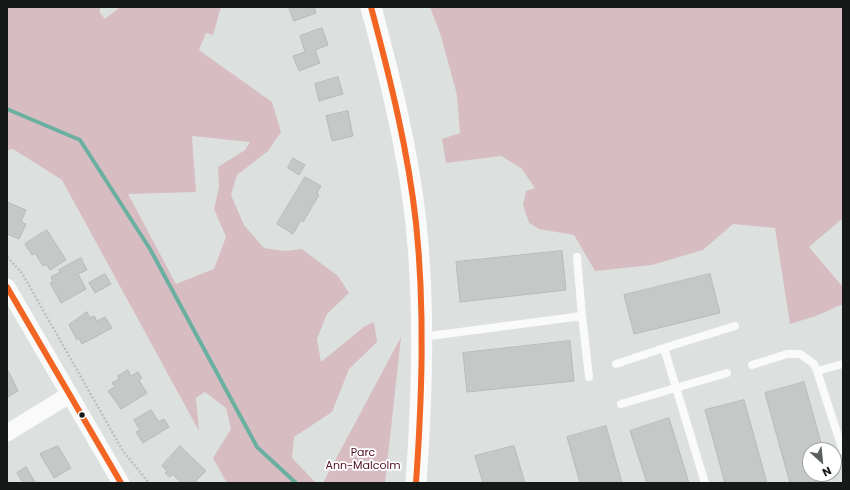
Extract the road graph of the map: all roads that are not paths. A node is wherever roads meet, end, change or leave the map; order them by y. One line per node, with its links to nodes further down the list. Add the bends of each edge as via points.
1 (371, 7): 6 (street, via 398,116 415,216 421,292)
2 (577, 257): 4 (lane)
3 (7, 287): 15 (street)
4 (582, 316): 6 (lane); 13 (lane)
5 (735, 326): 7 (lane)
6 (421, 337): 20 (street)
7 (664, 348): 8 (lane); 14 (lane)
8 (616, 364)
9 (843, 364): 11 (lane)
10 (752, 365): 11 (lane, via 787,354 800,354 814,364)
11 (817, 371): 18 (lane)
12 (727, 373): 14 (lane)
13 (589, 376)
14 (676, 388): 16 (lane); 21 (lane)
15 (69, 395): 17 (street); 19 (street)
16 (620, 404)
17 (7, 433)
18 (843, 451)
19 (121, 483)
20 (416, 483)
21 (705, 483)

